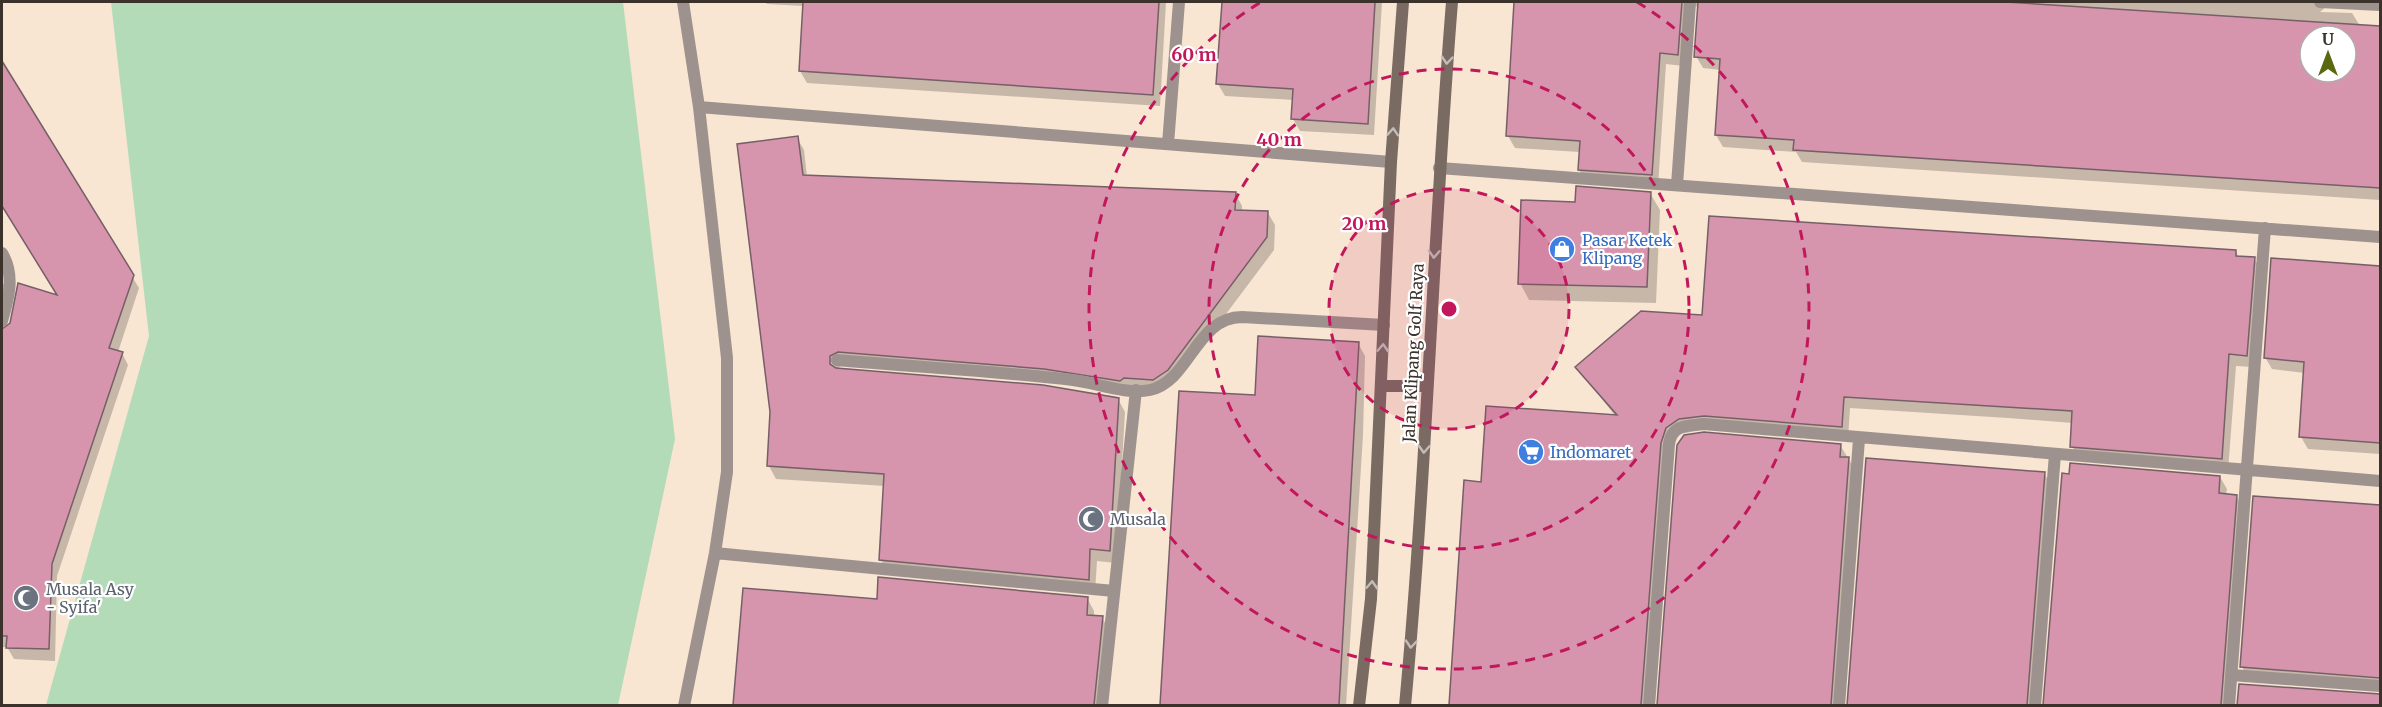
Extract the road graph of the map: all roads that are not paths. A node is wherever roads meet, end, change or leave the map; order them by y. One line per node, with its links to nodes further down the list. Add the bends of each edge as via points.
1 (683, 2): 8 (street)
2 (1179, 2): 9 (street)
3 (1403, 2): 10 (main road, Jalan Klipang Golf Raya, one-way to 3)
4 (1452, 2): 11 (main road, Jalan Klipang Golf Raya, one-way to 11)
5 (1690, 2): 12 (street)
6 (2320, 2): 7 (street)
7 (2380, 5)
8 (699, 106): 9 (street); 26 (street, via 727,358 727,472)
9 (1168, 144): 10 (street)
10 (1391, 162): 17 (main road, Jalan Klipang Golf Raya)
11 (1439, 168): 12 (street); 20 (main road, Jalan Klipang Golf Raya, one-way to 20)
12 (1677, 185): 13 (street)
13 (2265, 228): 14 (street); 24 (street)
14 (2380, 237)
15 (2, 253): 16 (street, via 10,271 10,286)
16 (2, 321)
17 (1384, 325): 19 (main road, Jalan Klipang Golf Raya, one-way to 17); 21 (street, via 1231,317 1215,325 1164,384)
18 (837, 360): 21 (street, via 1074,380)
19 (1381, 386): 20 (main road); 32 (main road, Jalan Klipang Golf Raya, one-way to 19, via 1371,599)
20 (1427, 386): 33 (main road, Jalan Klipang Golf Raya, one-way to 33, via 1418,577)
21 (1136, 390): 27 (street)
22 (1859, 439): 23 (street); 34 (street, via 1704,424 1674,430 1669,444); 35 (street)
23 (2055, 454): 24 (street); 36 (street)
24 (2245, 469): 25 (street); 28 (street)
25 (2380, 481)
26 (715, 553): 27 (street); 30 (street)
27 (1114, 591): 31 (street)
28 (2231, 675): 29 (street); 37 (street)
29 (2380, 686)
30 (684, 705)
31 (1102, 705)
32 (1359, 705)
33 (1405, 705)
34 (1649, 705)
35 (1839, 705)
36 (2035, 705)
37 (2229, 705)

